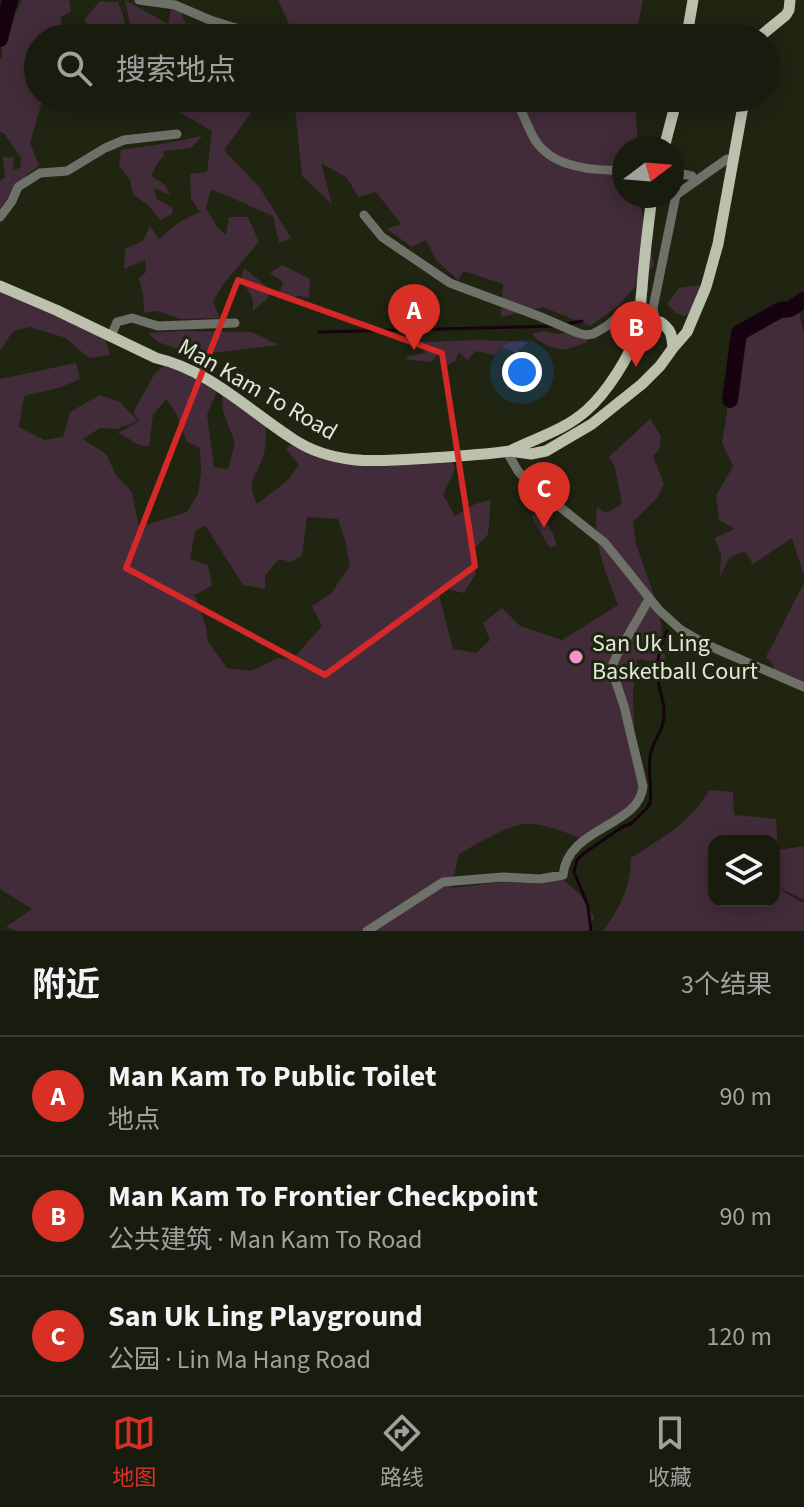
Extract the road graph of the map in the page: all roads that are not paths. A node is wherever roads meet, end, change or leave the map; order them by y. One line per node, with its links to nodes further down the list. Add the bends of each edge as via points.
1 (139, 0): 4 (street, via 175,5)
2 (693, 0): 5 (main road)
3 (790, 0): 6 (main road, via 786,15)
4 (223, 24)
5 (689, 24)
6 (775, 24)
7 (521, 112): 13 (street, via 538,145 565,164)
8 (673, 112): 11 (main road)
9 (742, 112): 25 (main road, Man Kam To Road, via 706,287 687,332)
10 (177, 134): 18 (street, via 124,140 67,171 40,173 18,187)
11 (667, 136)
12 (727, 159): 15 (street)
13 (612, 171)
14 (684, 174): 15 (street)
15 (695, 181): 22 (street, via 676,195 653,308)
16 (650, 208): 20 (main road, Man Kam To Road)
17 (364, 215): 20 (street, via 382,237 450,283 578,333 593,334 627,309)
18 (0, 217)
19 (0, 286): 24 (main road, Man Kam To Road)
20 (639, 312): 23 (main road, Man Kam To Road)
21 (235, 323): 24 (street, via 158,326 132,318 117,322)
22 (656, 323): 23 (main road); 25 (main road, via 667,327)
23 (638, 330): 26 (main road, Man Kam To Road, via 610,383 587,410 552,434)
24 (111, 336): 26 (main road, Man Kam To Road, via 227,391 320,454 370,462)
25 (673, 348): 26 (main road, Man Kam To Road, via 642,384 592,424 546,451)
26 (509, 452): 27 (street, via 525,479 605,543)
27 (649, 599): 28 (street, via 681,630 705,644); 29 (street, via 613,664 643,786 633,809 571,854 563,875 443,882)
28 (804, 687)
29 (367, 931)

